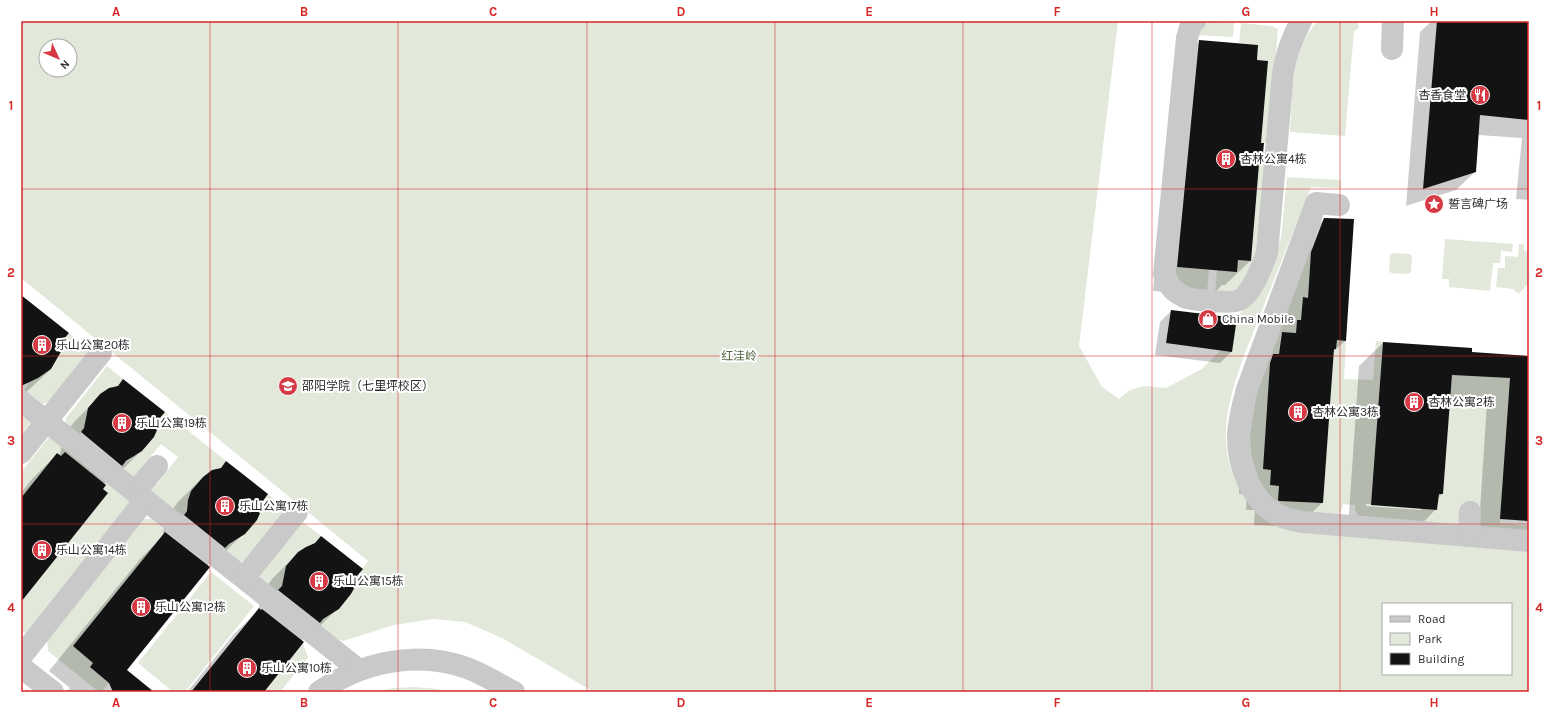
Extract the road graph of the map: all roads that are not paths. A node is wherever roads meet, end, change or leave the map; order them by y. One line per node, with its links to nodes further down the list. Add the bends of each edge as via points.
1 (1195, 21): 2 (lane, via 1191,24 1187,38 1164,274 1175,292 1186,298 1230,302 1240,300 1247,292 1260,273 1267,253 1286,54)
2 (1300, 21)
3 (1393, 21): 4 (lane)
4 (1392, 49)
5 (1339, 205): 14 (lane, via 1316,203 1247,389 1238,437 1240,459 1247,479 1265,505 1285,518 1303,522)
6 (101, 353): 8 (lane)
7 (21, 401): 8 (lane)
8 (46, 421): 9 (lane); 11 (lane)
9 (21, 453)
10 (157, 466): 11 (lane)
11 (140, 496): 16 (lane); 17 (lane)
12 (298, 512): 16 (lane)
13 (1470, 512): 14 (lane)
14 (1469, 536): 15 (lane)
15 (1529, 541)
16 (244, 578): 19 (lane)
17 (21, 657)
18 (21, 667): 20 (lane)
19 (359, 670): 21 (lane, via 331,683); 22 (lane, via 393,660 431,659 467,668)
20 (53, 692)
21 (319, 692)
22 (514, 692)

